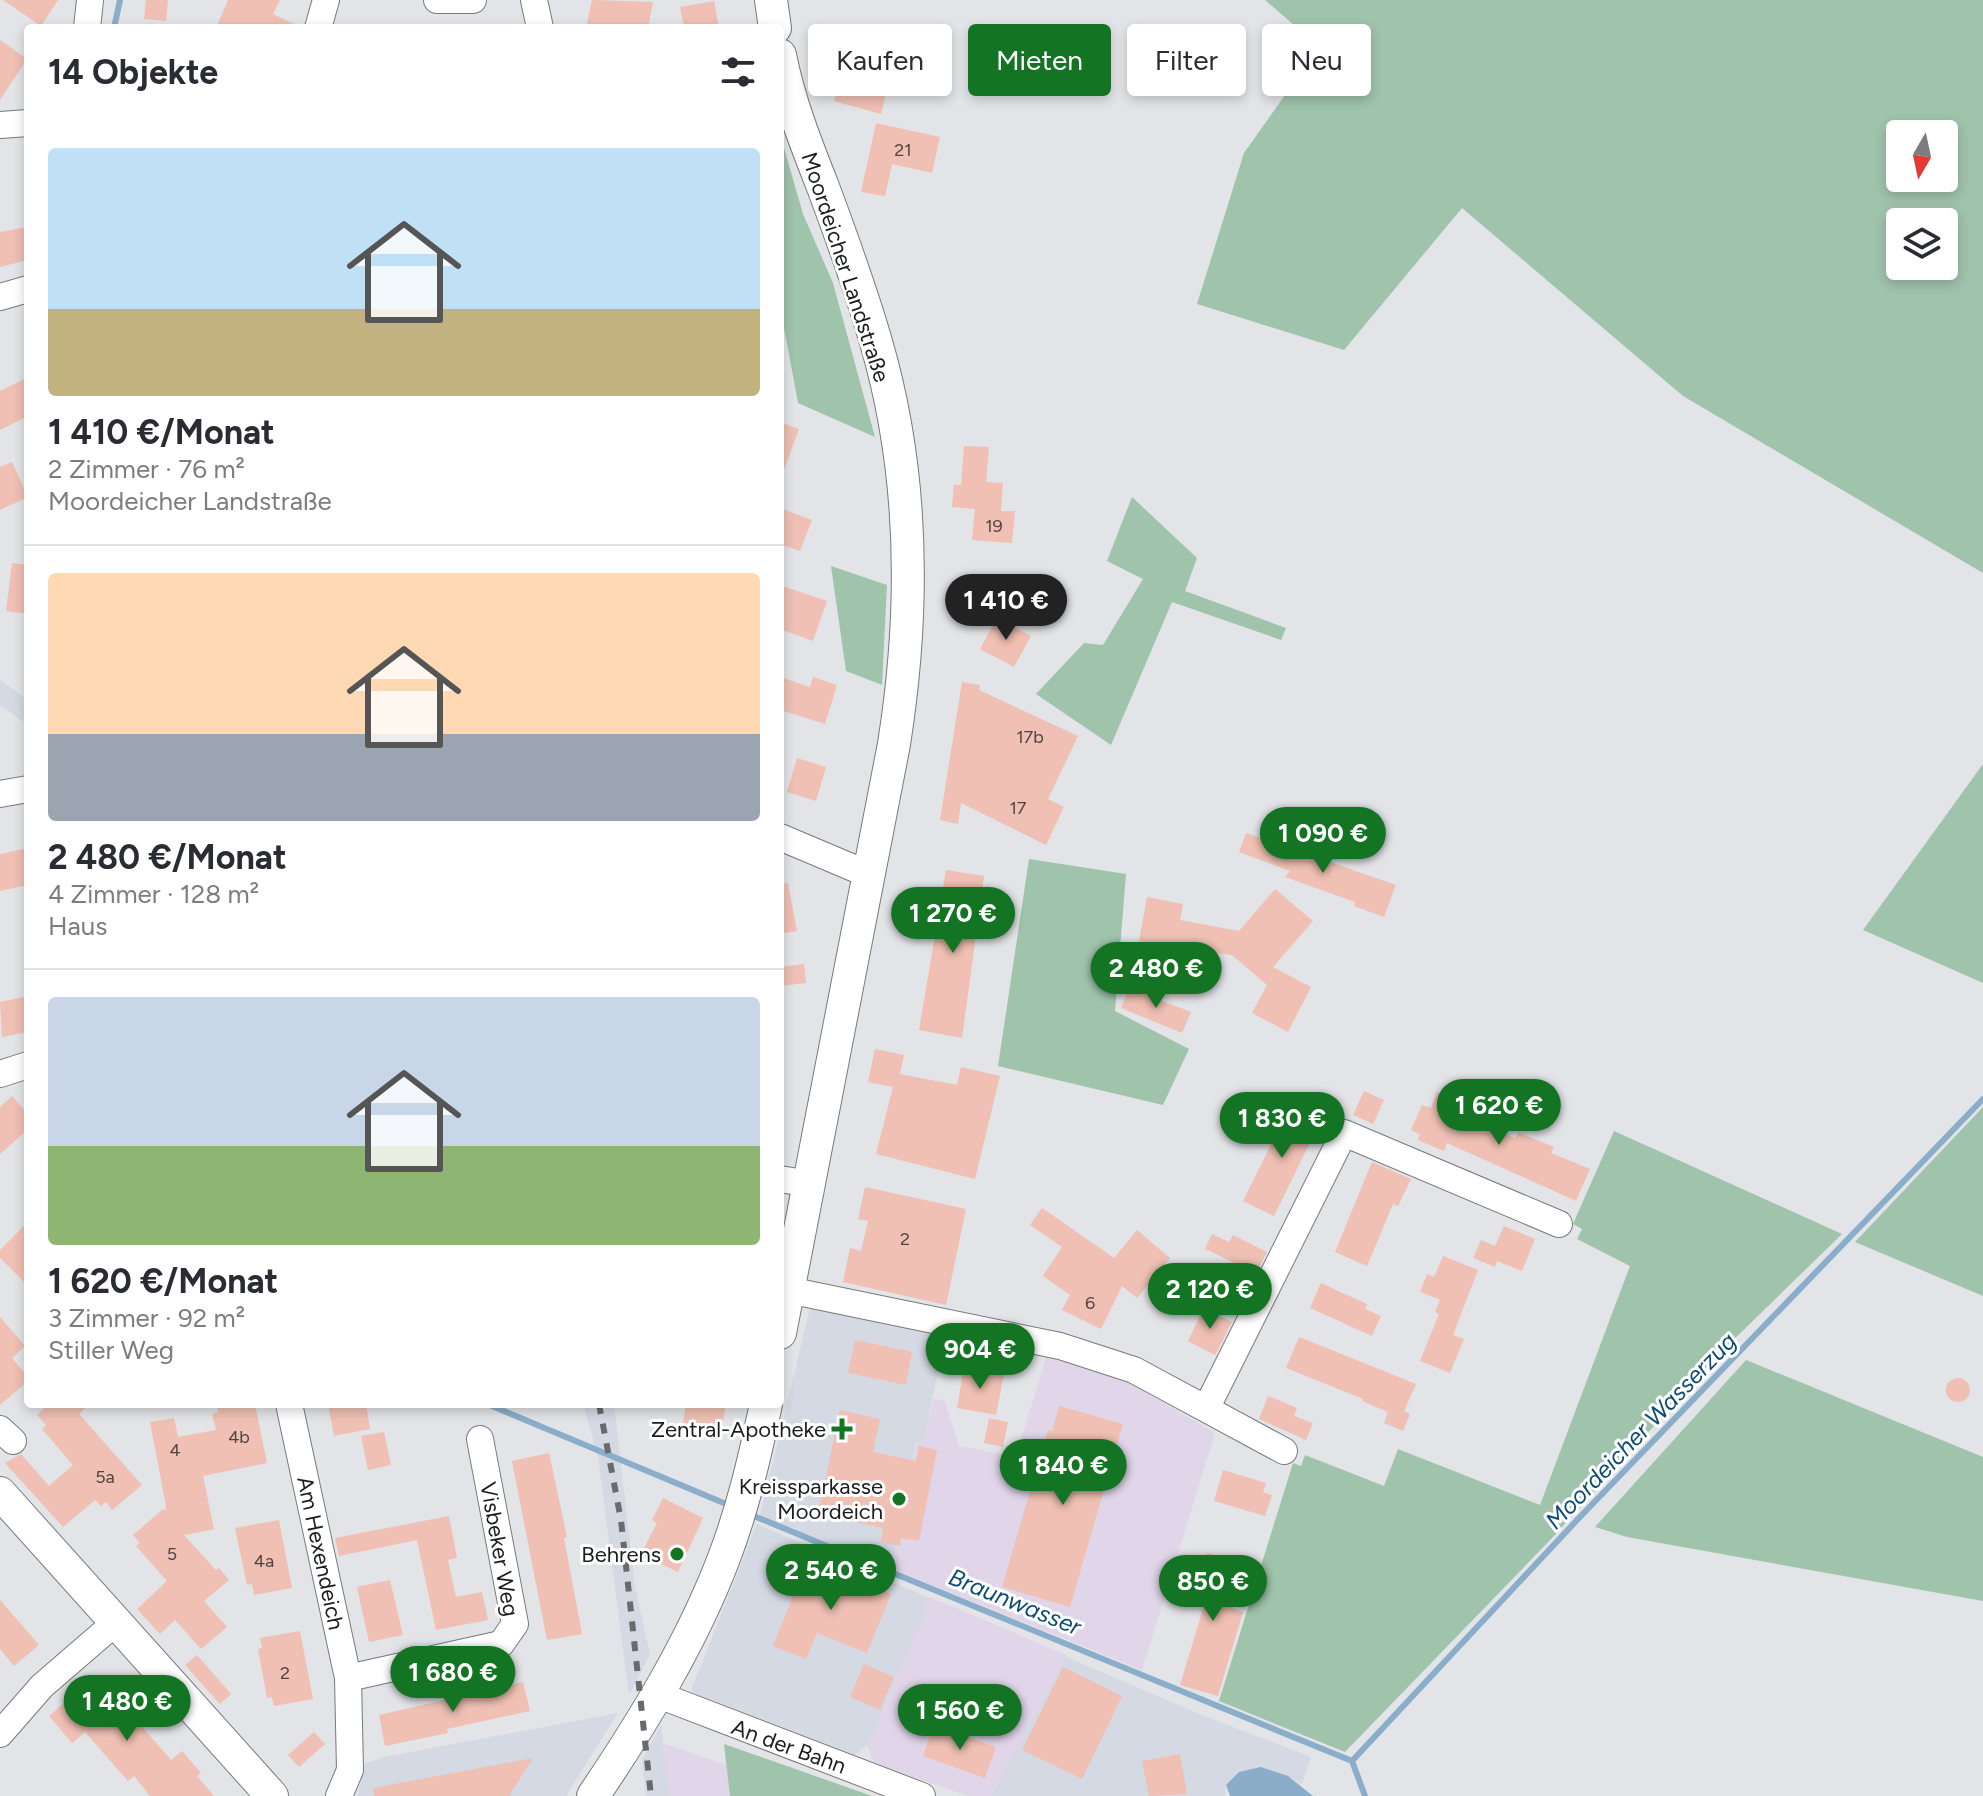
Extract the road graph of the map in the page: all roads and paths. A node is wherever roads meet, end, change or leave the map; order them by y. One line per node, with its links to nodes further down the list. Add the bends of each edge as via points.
1 (90, 0): 7 (street)
2 (326, 0): 8 (street)
3 (437, 0): 4 (street)
4 (473, 0)
5 (534, 0): 9 (street)
6 (771, 0): 10 (main road)
7 (87, 24)
8 (319, 24)
9 (539, 24)
10 (774, 24)
11 (784, 70): 19 (main road, Moordeicher Landstraße, via 876,343 891,406 905,510 906,658)
12 (24, 123): 13 (street)
13 (0, 125)
14 (24, 290): 15 (street)
15 (0, 297)
16 (24, 790): 17 (street)
17 (0, 794)
18 (784, 839): 19 (street)
19 (870, 875): 22 (main road, Moordeicher Landstraße)
20 (24, 1066): 21 (street)
21 (0, 1074)
22 (795, 1181): 24 (main road, Moordeicher Landstraße)
23 (1559, 1224): 26 (street, via 1344,1133)
24 (788, 1290): 25 (main road, Moordeicher Landstraße); 26 (street, via 1060,1346 1134,1370)
25 (784, 1312)
26 (1207, 1407): 30 (street)
27 (290, 1408): 33 (street, Am Hexendeich)
28 (765, 1408): 34 (main road, via 745,1496 715,1581)
29 (480, 1439): 33 (street, Visbeker Weg, via 515,1624 501,1644)
30 (1284, 1451)
31 (0, 1493): 32 (main road)
32 (115, 1623): 35 (street, via 42,1686); 36 (main road)
33 (348, 1678): 37 (street, Am Hexendeich, via 350,1770)
34 (656, 1694): 38 (main road); 39 (street, An der Bahn)
35 (0, 1734)
36 (272, 1796)
37 (339, 1796)
38 (593, 1796)
39 (922, 1796)

